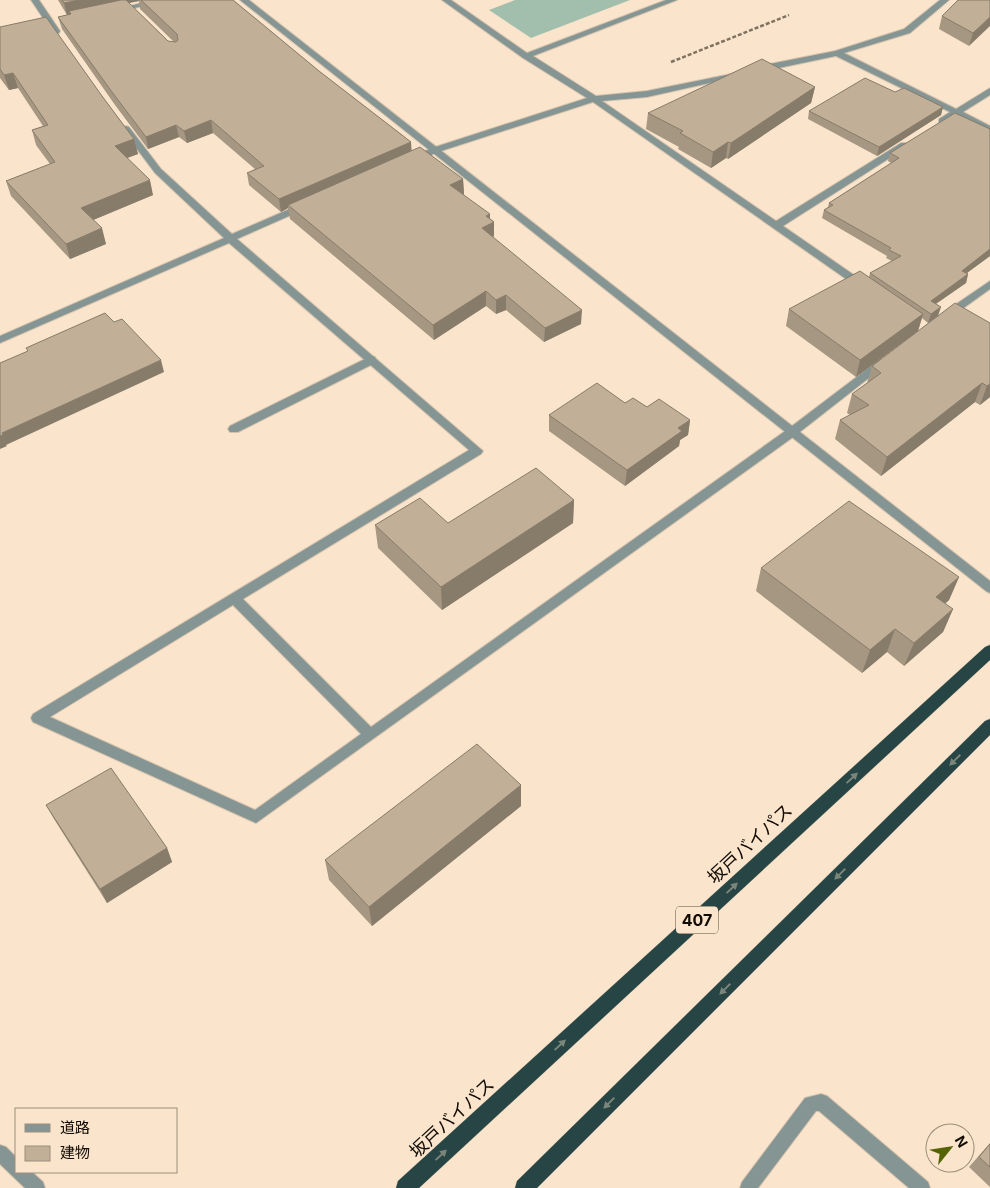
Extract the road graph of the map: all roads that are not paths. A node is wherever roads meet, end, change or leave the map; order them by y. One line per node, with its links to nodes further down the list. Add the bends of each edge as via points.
1 (35, 0): 8 (street)
2 (164, 0): 7 (street, via 134,10)
3 (244, 0): 18 (street)
4 (446, 0): 10 (street)
5 (673, 0): 10 (street)
6 (945, 0): 9 (street, via 907,31)
7 (113, 10)
8 (60, 38)
9 (837, 53): 12 (street, via 647,94); 13 (street)
10 (526, 56): 12 (street)
11 (990, 91): 13 (street)
12 (594, 99): 18 (street); 21 (street)
13 (956, 112): 15 (street); 16 (street)
14 (122, 124): 22 (street, via 158,171)
15 (932, 128)
16 (990, 128)
17 (915, 138): 21 (street)
18 (434, 150): 19 (street); 30 (street)
19 (399, 166)
20 (310, 204): 22 (street)
21 (775, 226): 24 (street)
22 (230, 238): 26 (street); 28 (street)
23 (990, 284): 25 (street)
24 (871, 292)
25 (934, 324)
26 (0, 340)
27 (895, 354): 30 (street)
28 (371, 360): 29 (street); 32 (street, via 477,452)
29 (234, 429)
30 (792, 432): 31 (street); 35 (street)
31 (990, 588)
32 (235, 599): 35 (street); 35 (street, via 38,718 256,817)
33 (990, 651): 40 (highway, 坂戸バイパス / 407, one-way to 33)
34 (990, 725): 41 (highway, one-way to 41)
35 (370, 735)
36 (0, 1153): 37 (street)
37 (15, 1167)
38 (21, 1173): 39 (street)
39 (37, 1188)
40 (405, 1188)
41 (524, 1188)
42 (748, 1188): 43 (street, via 810,1104 821,1102)
43 (922, 1188)

